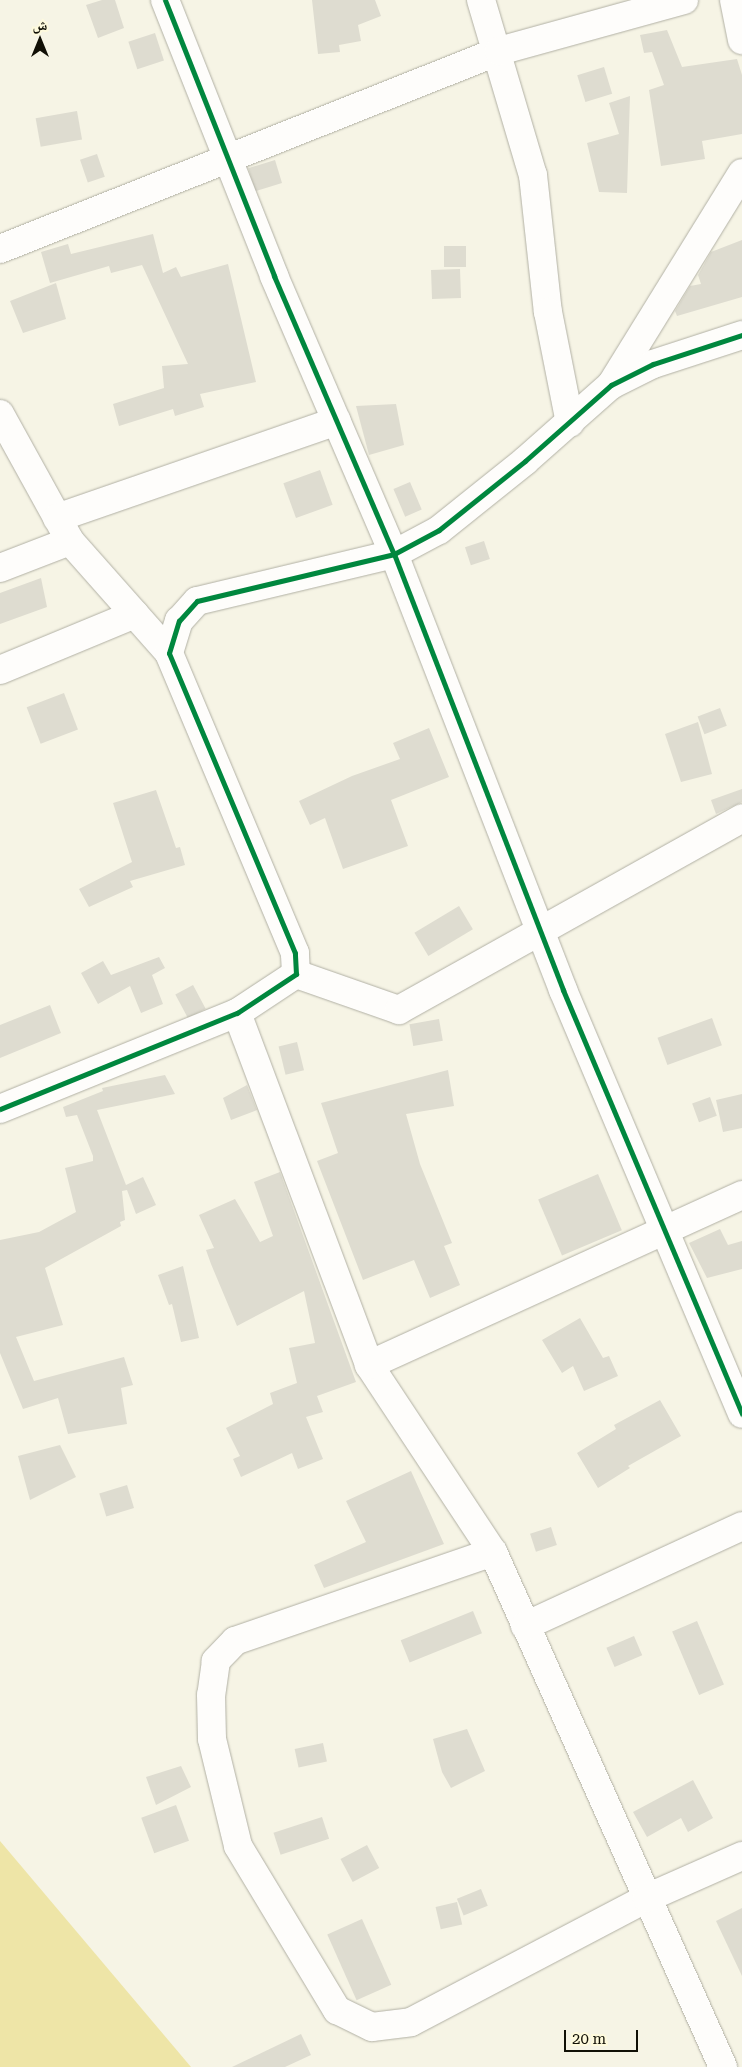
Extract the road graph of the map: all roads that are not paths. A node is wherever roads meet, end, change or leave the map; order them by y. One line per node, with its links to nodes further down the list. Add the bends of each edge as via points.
1 (165, 0): 7 (street)
2 (481, 0): 6 (street)
3 (684, 0): 6 (street)
4 (734, 0): 5 (street)
5 (742, 40)
6 (499, 51): 7 (street); 14 (street, via 533,175 548,312)
7 (228, 160): 9 (street); 13 (street)
8 (742, 173): 11 (street)
9 (0, 250)
10 (742, 335): 11 (street, via 653,364)
11 (611, 385): 14 (street)
12 (1, 419): 15 (street)
13 (337, 421): 15 (street); 16 (street)
14 (570, 423): 16 (street, via 439,530)
15 (64, 529): 17 (street); 18 (street)
16 (394, 554): 19 (street, via 197,601 179,621); 22 (street)
17 (0, 568)
18 (134, 614): 19 (street); 20 (street)
19 (169, 653): 23 (street, via 296,953)
20 (0, 670)
21 (742, 818): 22 (street)
22 (541, 932): 23 (street, via 399,1010); 27 (street)
23 (296, 974): 24 (street)
24 (237, 1013): 25 (street); 28 (street)
25 (0, 1109)
26 (742, 1195): 27 (street)
27 (664, 1230): 28 (street); 29 (street)
28 (369, 1365): 31 (street)
29 (742, 1414)
30 (742, 1526): 32 (street)
31 (493, 1552): 32 (street); 34 (street, via 235,1641 216,1661 211,1695 212,1738 238,1846 337,2010 372,2027 410,2022)
32 (525, 1626): 34 (street)
33 (742, 1856): 34 (street)
34 (647, 1898): 35 (street)
35 (723, 2067)

